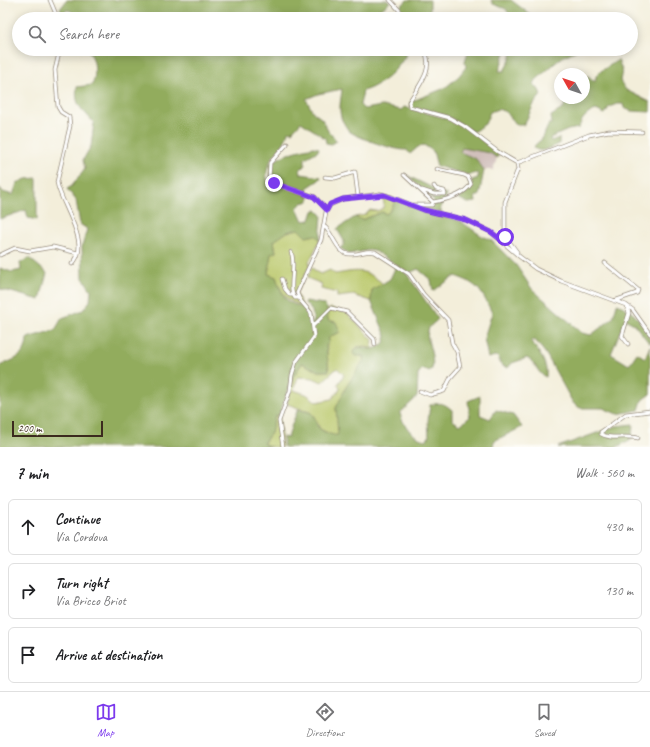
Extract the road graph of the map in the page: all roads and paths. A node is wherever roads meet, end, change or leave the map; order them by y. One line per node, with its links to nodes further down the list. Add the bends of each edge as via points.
1 (50, 0): 3 (street)
2 (390, 0): 4 (street)
3 (55, 12)
4 (401, 12)
5 (58, 56): 23 (street, via 55,70 58,107 69,117 70,126 56,182 78,237)
6 (427, 56): 9 (street, via 428,69 409,102 410,107 450,118)
7 (642, 132): 9 (street, via 609,131 589,135)
8 (287, 144): 18 (street, via 270,163 269,179 314,197)
9 (517, 163): 20 (street, via 518,168 505,202)
10 (437, 169): 16 (street, via 464,175 471,184 468,190 448,199)
11 (404, 175): 14 (street)
12 (325, 177): 15 (street, via 335,178 355,172)
13 (434, 186): 14 (street, via 445,194 434,194)
14 (420, 189): 16 (street)
15 (358, 196): 17 (street, via 384,195); 18 (street, via 330,204)
16 (433, 202): 17 (street, via 432,205)
17 (409, 205): 21 (street, via 466,220 491,232)
18 (327, 210): 19 (street)
19 (324, 227): 30 (street, via 321,240 297,293); 37 (street, via 346,254 375,252 405,271 448,320 460,367 444,391 430,395)
20 (505, 236): 21 (street); 25 (street)
21 (504, 242): 25 (street)
22 (291, 252): 29 (street, via 294,261)
23 (78, 253): 24 (street, via 53,247 35,251 15,248); 27 (street)
24 (0, 255)
25 (520, 257): 31 (street, via 536,269 561,281)
26 (605, 263): 31 (street, via 638,290 637,293)
27 (72, 264)
28 (282, 279): 29 (street, via 285,289)
29 (293, 295): 30 (street)
30 (299, 298): 33 (street, via 312,313)
31 (614, 301): 32 (street)
32 (626, 305): 34 (street, via 633,310); 35 (street, via 629,312 622,338)
33 (313, 326): 36 (street, via 331,308 344,311 374,339); 40 (street, via 314,336 296,362 279,421)
34 (650, 334)
35 (628, 344)
36 (375, 345)
37 (420, 391)
38 (650, 411): 39 (street, via 626,414 600,434 606,437)
39 (638, 438)
40 (283, 447)

